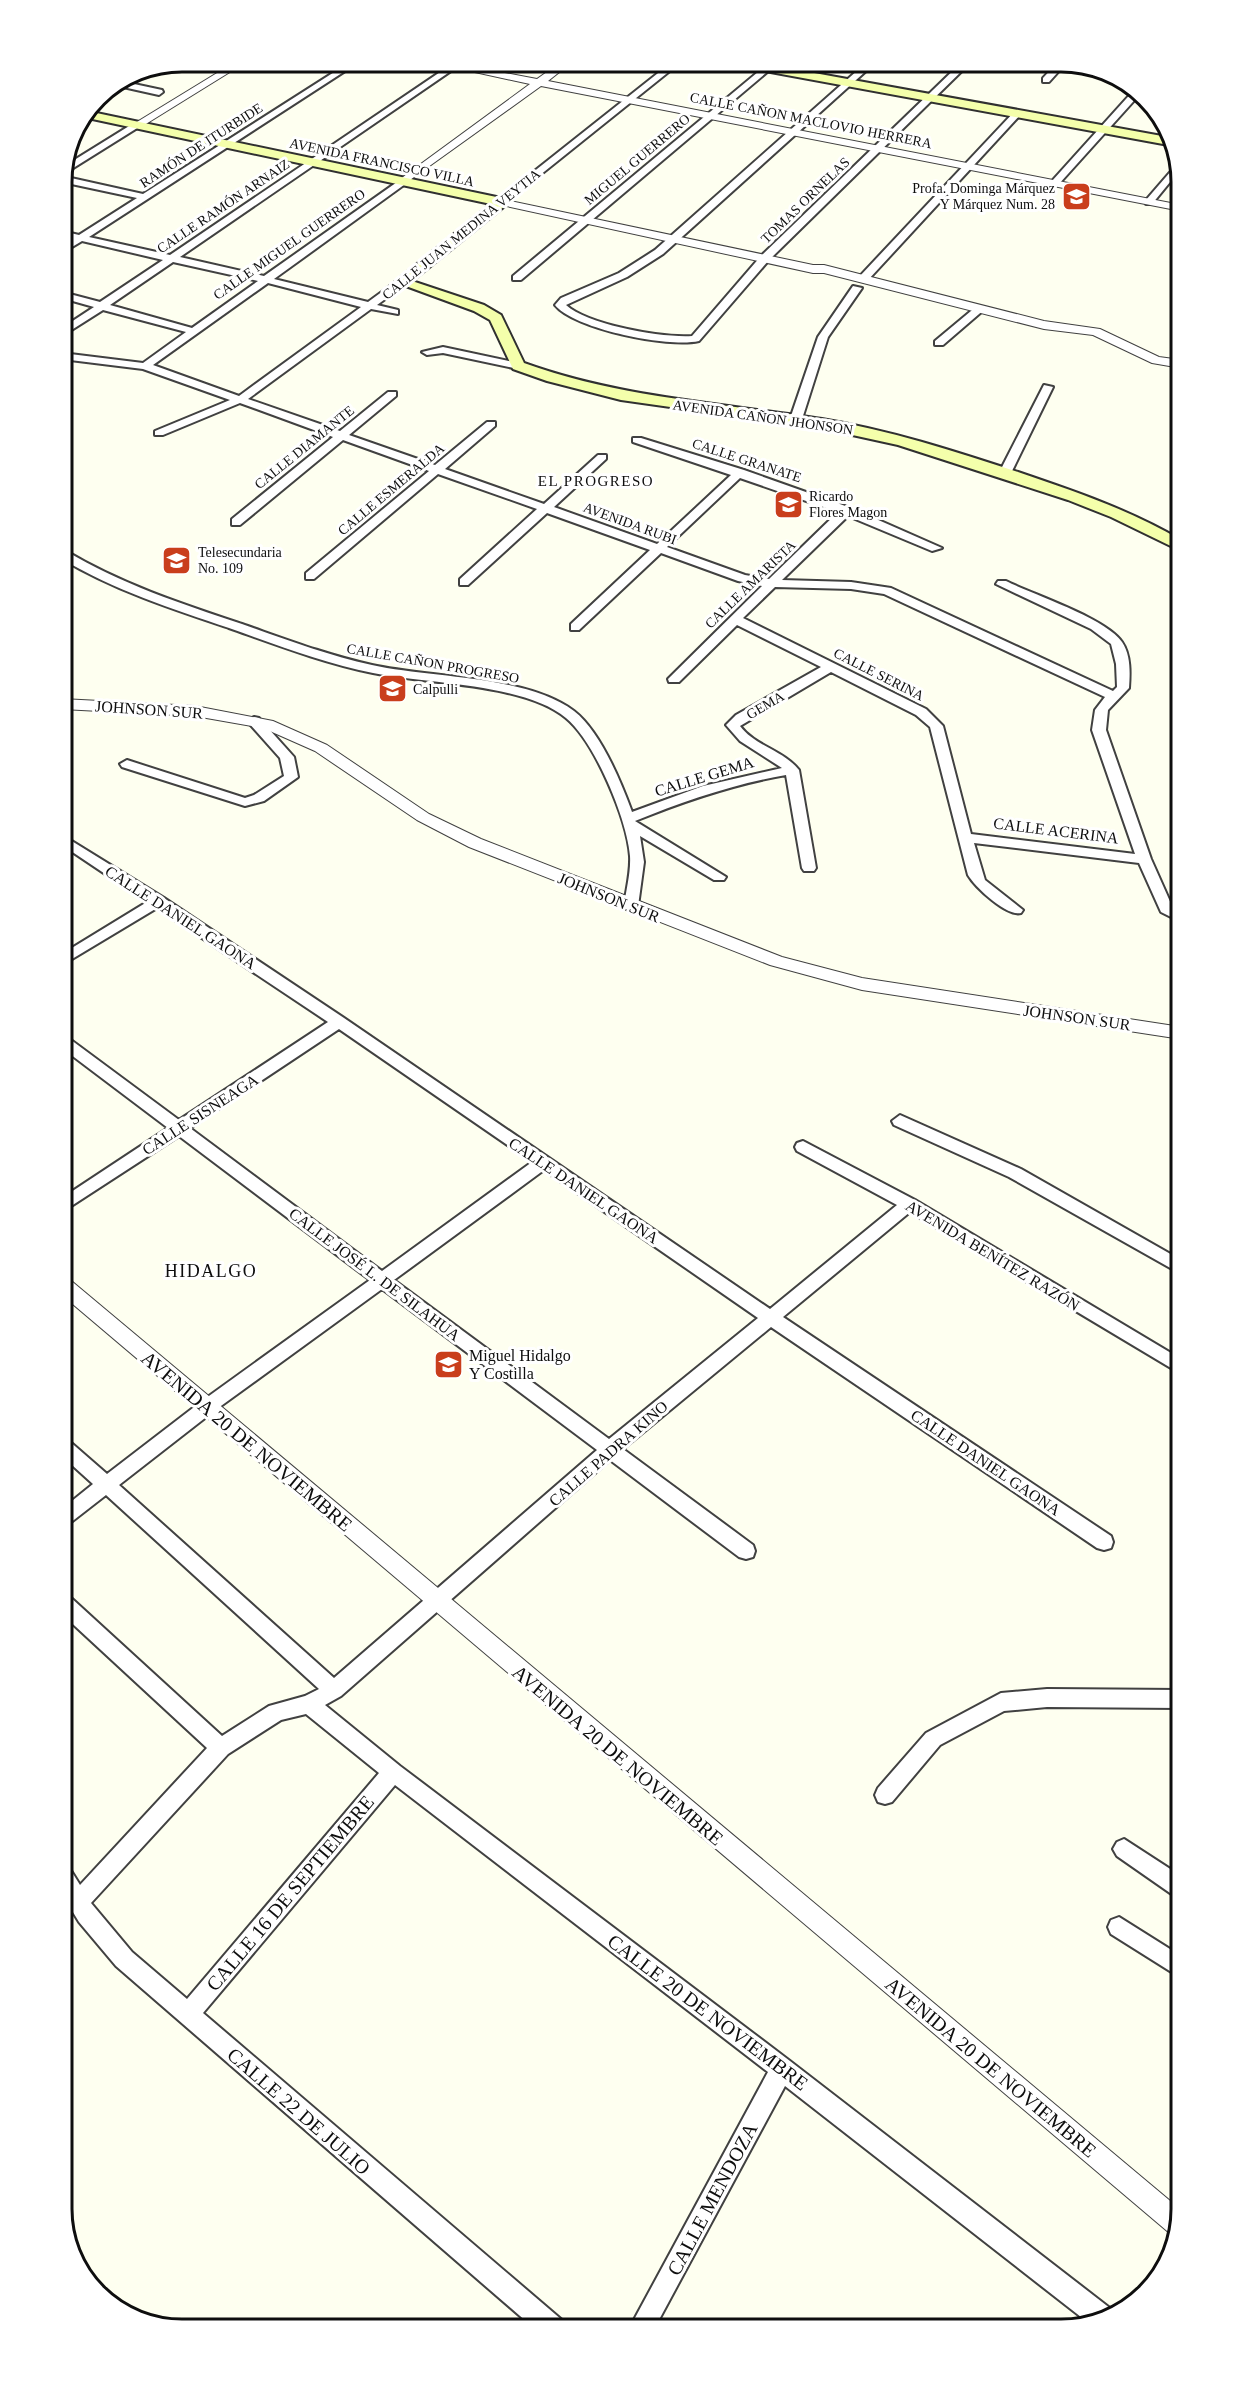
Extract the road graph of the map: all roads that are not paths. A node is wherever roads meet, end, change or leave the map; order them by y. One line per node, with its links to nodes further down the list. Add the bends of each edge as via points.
1 (224, 72): 23 (street)
2 (340, 72): 27 (street, RAMÓN DE ITURBIDE)
3 (445, 72): 29 (street, CALLE RAMÓN ARNAIZ)
4 (493, 72): 13 (street, CALLE CAÑON MACLOVIO HERRERA)
5 (553, 72): 13 (street, CALLE MIGUEL GUERRERO)
6 (665, 72): 19 (street, CALLE JUAN MEDINA VEYTIA)
7 (762, 72): 22 (street, MIGUEL GUERRERO)
8 (806, 72): 14 (main road)
9 (860, 72): 14 (street)
10 (956, 72): 17 (street, TOMAS ORNELAS)
11 (1054, 72): 12 (street)
12 (1046, 80)
13 (539, 82): 19 (street, CALLE CAÑON MACLOVIO HERRERA); 34 (street, CALLE MIGUEL GUERRERO)
14 (849, 82): 17 (main road); 25 (street)
15 (129, 86): 16 (street)
16 (159, 92)
17 (930, 97): 20 (main road); 28 (street, TOMAS ORNELAS)
18 (1132, 98): 24 (street)
19 (630, 100): 22 (street, CALLE CAÑON MACLOVIO HERRERA); 37 (street, CALLE JUAN MEDINA VEYTIA)
20 (1018, 113): 24 (main road); 31 (street)
21 (94, 116): 23 (main road, AVENIDA FRANCISCO VILLA)
22 (710, 116): 25 (street, CALLE CAÑON MACLOVIO HERRERA); 40 (street, MIGUEL GUERRERO)
23 (137, 125): 27 (main road, AVENIDA FRANCISCO VILLA); 30 (street)
24 (1104, 129): 26 (main road); 35 (street)
25 (793, 132): 28 (street, CALLE CAÑON MACLOVIO HERRERA); 43 (street)
26 (1163, 140)
27 (228, 144): 29 (main road, AVENIDA FRANCISCO VILLA); 36 (street, RAMÓN DE ITURBIDE)
28 (877, 148): 31 (street, CALLE CAÑON MACLOVIO HERRERA); 45 (street, TOMAS ORNELAS)
29 (312, 163): 34 (main road, AVENIDA FRANCISCO VILLA); 46 (street, CALLE RAMÓN ARNAIZ)
30 (74, 165)
31 (970, 167): 35 (street, CALLE CAÑON MACLOVIO HERRERA); 51 (street)
32 (1171, 175): 38 (street)
33 (72, 181): 36 (street)
34 (403, 182): 37 (main road, AVENIDA FRANCISCO VILLA); 49 (street, CALLE MIGUEL GUERRERO)
35 (1055, 183): 38 (street, CALLE CAÑON MACLOVIO HERRERA)
36 (145, 197): 42 (street, RAMÓN DE ITURBIDE)
37 (501, 202): 40 (street, AVENIDA FRANCISCO VILLA); 50 (main road, CALLE JUAN MEDINA VEYTIA)
38 (1149, 202): 39 (street, CALLE CAÑON MACLOVIO HERRERA)
39 (1171, 206)
40 (587, 220): 43 (street, AVENIDA FRANCISCO VILLA); 48 (street, MIGUEL GUERRERO)
41 (72, 237): 42 (street)
42 (80, 239): 44 (street, RAMÓN DE ITURBIDE); 46 (street)
43 (673, 239): 45 (street, AVENIDA FRANCISCO VILLA); 45 (street, TOMAS ORNELAS, via 623,275 560,305 617,330 678,341 694,339)
44 (72, 244)
45 (765, 258): 47 (street, AVENIDA FRANCISCO VILLA)
46 (170, 259): 49 (street); 54 (street, CALLE RAMÓN ARNAIZ)
47 (813, 269): 51 (street, AVENIDA FRANCISCO VILLA, via 824,269); 53 (street, AVENIDA FRANCISCO VILLA)
48 (517, 278)
49 (263, 279): 55 (street); 59 (street, CALLE MIGUEL GUERRERO)
50 (402, 282): 55 (street, CALLE JUAN MEDINA VEYTIA); 65 (main road, via 496,318)
51 (861, 283): 53 (street, AVENIDA FRANCISCO VILLA); 69 (street, via 823,337)
52 (72, 298): 54 (street)
53 (945, 299): 56 (street, AVENIDA FRANCISCO VILLA)
54 (102, 305): 58 (street, CALLE RAMÓN ARNAIZ); 59 (street)
55 (372, 306): 57 (street); 68 (street, CALLE JUAN MEDINA VEYTIA)
56 (981, 308): 60 (street); 63 (street, AVENIDA FRANCISCO VILLA, via 1044,325 1096,332 1156,360)
57 (394, 312)
58 (72, 326)
59 (193, 331): 64 (street, CALLE MIGUEL GUERRERO)
60 (939, 343)
61 (428, 352): 65 (street, via 443,350)
62 (72, 357): 64 (street, AVENIDA RUBI)
63 (1171, 362)
64 (146, 366): 68 (street, AVENIDA RUBI)
65 (518, 366): 69 (main road, AVENIDA CAÑON JHONSON, via 555,381 666,404)
66 (1048, 387): 77 (street)
67 (392, 394): 72 (street, CALLE DIAMANTE)
68 (241, 399): 71 (street, CALLE JUAN MEDINA VEYTIA); 72 (street, AVENIDA RUBI)
69 (796, 419): 77 (main road, AVENIDA CAÑON JHONSON, via 895,439)
70 (491, 424): 75 (street, CALLE ESMERALDA)
71 (159, 433)
72 (340, 435): 75 (street, AVENIDA RUBI); 80 (street, CALLE DIAMANTE)
73 (637, 440): 76 (street, CALLE GRANATE)
74 (602, 457): 78 (street)
75 (438, 471): 78 (street, AVENIDA RUBI); 85 (street, CALLE ESMERALDA)
76 (740, 472): 79 (street, CALLE GRANATE); 83 (street)
77 (1005, 473): 81 (main road, AVENIDA CAÑON JHONSON, via 1104,506)
78 (548, 508): 83 (street, AVENIDA RUBI); 86 (street)
79 (847, 510): 82 (street, CALLE GRANATE); 87 (street, CALLE AMARISTA)
80 (236, 522)
81 (1171, 540)
82 (936, 548)
83 (656, 549): 87 (street, AVENIDA RUBI); 90 (street)
84 (72, 560): 98 (street, CALLE CAÑON PROGRESO, via 110,583 314,654 374,670 526,695 558,706 580,725)
85 (310, 576)
86 (464, 582)
87 (772, 584): 89 (street, CALLE AMARISTA); 93 (street, AVENIDA RUBI, via 855,586 887,591)
88 (1002, 585): 93 (street, via 1097,628 1115,641 1124,685)
89 (735, 619): 91 (street, CALLE SERINA); 92 (street, CALLE AMARISTA)
90 (575, 627)
91 (832, 666): 97 (street, GEMA, via 733,725 738,734 783,759); 99 (street, CALLE SERINA, via 921,712 936,726)
92 (674, 679)
93 (1115, 697): 101 (street, via 1101,708 1097,718)
94 (72, 705): 95 (street, JOHNSON SUR, via 195,711)
95 (254, 721): 96 (street, via 287,758 291,777 259,798 245,802); 105 (street, JOHNSON SUR, via 321,748 423,817 475,843)
96 (127, 764)
97 (792, 770): 98 (street, CALLE GEMA, via 692,794); 102 (street)
98 (630, 823): 103 (street); 105 (street, CALLE CAÑON PROGRESO, via 637,859)
99 (965, 838): 101 (street, CALLE ACERINA); 106 (street, CALLE SERINA, via 971,867 980,883)
100 (72, 845): 104 (street, CALLE DANIEL GAONA)
101 (1144, 858): 107 (street, via 1166,909)
102 (809, 868)
103 (719, 877)
104 (159, 901): 108 (street); 109 (street, CALLE DANIEL GAONA)
105 (631, 906): 110 (street, JOHNSON SUR, via 776,962 862,984)
106 (1016, 910)
107 (1171, 912)
108 (72, 954)
109 (339, 1022): 113 (street, CALLE SISNEAGA); 115 (street, CALLE DANIEL GAONA)
110 (1171, 1031)
111 (72, 1048): 113 (street, CALLE JOSÉ L. DE SILAHUA)
112 (900, 1121): 118 (street, via 1015,1173)
113 (180, 1127): 116 (street, CALLE SISNEAGA); 119 (street, CALLE JOSÉ L. DE SILAHUA)
114 (803, 1147): 117 (street, AVENIDA BENÍTEZ RAZÓN)
115 (544, 1162): 119 (street); 121 (street, CALLE DANIEL GAONA)
116 (72, 1199)
117 (909, 1204): 121 (street, CALLE PADRA KINO); 122 (street, AVENIDA BENÍTEZ RAZÓN)
118 (1171, 1262)
119 (382, 1280): 123 (street); 124 (street, CALLE JOSÉ L. DE SILAHUA)
120 (72, 1292): 123 (street, AVENIDA 20 DE NOVIEMBRE)
121 (769, 1317): 124 (street, CALLE PADRA KINO); 128 (street, CALLE DANIEL GAONA)
122 (1171, 1356)
123 (208, 1406): 126 (street); 130 (street, AVENIDA 20 DE NOVIEMBRE)
124 (609, 1450): 129 (street, CALLE JOSÉ L. DE SILAHUA); 130 (street, CALLE PADRA KINO)
125 (72, 1454): 126 (street)
126 (106, 1484): 127 (street); 132 (street)
127 (72, 1511)
128 (1104, 1542)
129 (746, 1551)
130 (437, 1603): 132 (street, CALLE PADRA KINO); 146 (street, AVENIDA 20 DE NOVIEMBRE)
131 (72, 1611): 135 (street)
132 (334, 1690): 134 (street, CALLE PADRA KINO)
133 (1171, 1699): 137 (street, via 1047,1698 1001,1702 933,1739)
134 (309, 1704): 135 (street, CALLE PADRA KINO, via 276,1712); 136 (street, CALLE 20 DE NOVIEMBRE)
135 (221, 1748): 141 (street, CALLE PADRA KINO)
136 (393, 1772): 144 (street, CALLE 16 DE SEPTIEMBRE); 145 (street, CALLE 20 DE NOVIEMBRE)
137 (885, 1795)
138 (1124, 1849): 139 (street)
139 (1171, 1881)
140 (72, 1892): 141 (street, CALLE 22 DE JULIO)
141 (78, 1902): 144 (street, CALLE 22 DE JULIO, via 124,1959)
142 (1119, 1927): 143 (street)
143 (1171, 1961)
144 (187, 2015): 148 (street, CALLE 22 DE JULIO)
145 (782, 2069): 147 (street, CALLE 20 DE NOVIEMBRE); 149 (street, CALLE MENDOZA)
146 (1170, 2218)
147 (1096, 2313)
148 (541, 2319)
149 (646, 2319)

